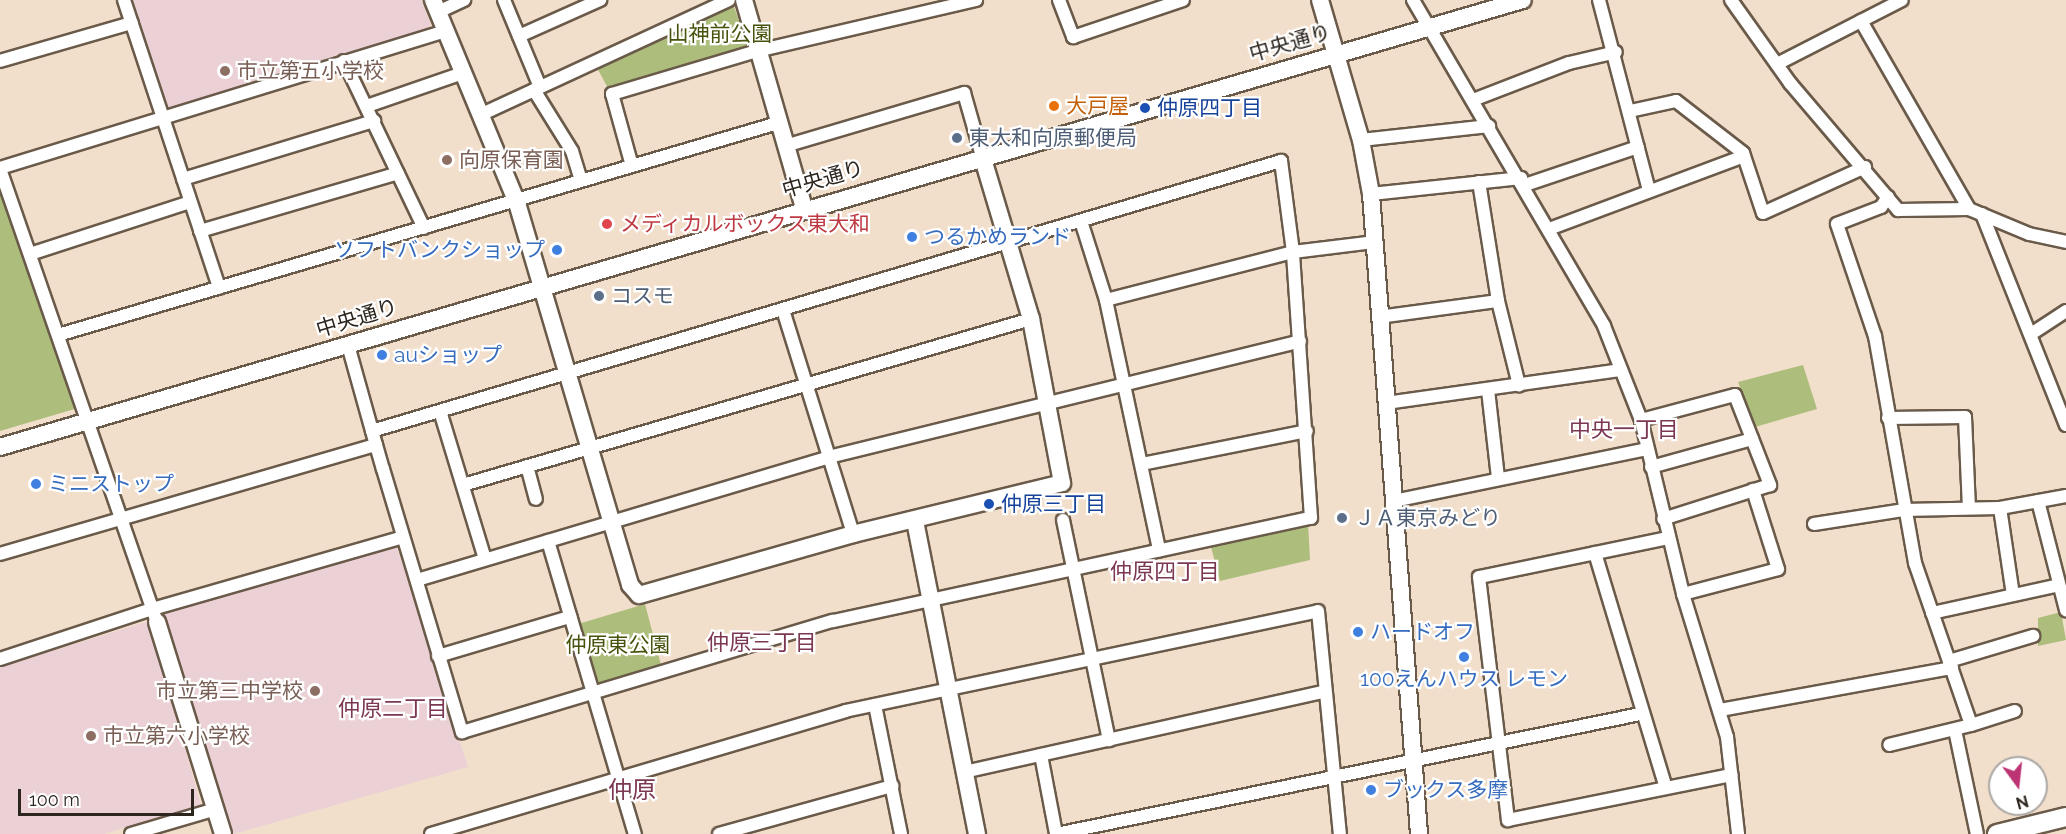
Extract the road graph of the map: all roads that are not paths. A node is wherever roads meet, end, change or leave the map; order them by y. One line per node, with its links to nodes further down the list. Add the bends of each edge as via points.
1 (124, 0): 18 (street)
2 (464, 0): 16 (street)
3 (504, 0): 21 (street)
4 (600, 0): 21 (street)
5 (729, 0): 29 (street)
6 (744, 0): 22 (street)
7 (976, 0): 22 (street)
8 (1059, 0): 9 (street, via 1073,37)
9 (1183, 0)
10 (1320, 0): 24 (street)
11 (1413, 0): 19 (street)
12 (1523, 0): 19 (street, 中央通り)
13 (1599, 0): 23 (street)
14 (1731, 0): 27 (street)
15 (1902, 0): 17 (street)
16 (435, 6): 20 (street)
17 (1861, 21): 27 (street); 57 (street)
18 (132, 23): 25 (street); 34 (street)
19 (1428, 27): 24 (street, 中央通り); 30 (street)
20 (446, 31): 26 (street); 28 (street)
21 (519, 36): 29 (street)
22 (757, 51): 36 (street); 43 (street, via 612,94)
23 (1617, 52): 30 (street, via 1569,63); 32 (street)
24 (1337, 54): 38 (street); 41 (street, 中央通り)
25 (0, 61)
26 (344, 62): 31 (street); 34 (street)
27 (1777, 64): 44 (street)
28 (463, 73): 31 (street); 33 (street)
29 (537, 89): 33 (street); 48 (street, via 572,151)
30 (1473, 100): 37 (street)
31 (367, 106): 35 (street)
32 (1630, 111): 40 (street); 42 (street, via 1676,101)
33 (480, 115): 55 (street)
34 (163, 118): 45 (street); 47 (street)
35 (374, 121): 46 (street); 47 (street)
36 (778, 123): 39 (street); 43 (street)
37 (1489, 126): 38 (street); 50 (street)
38 (1361, 140): 52 (street)
39 (785, 146): 41 (street, via 964,93); 56 (street)
40 (1638, 147): 50 (street); 51 (street)
41 (982, 156): 56 (street, 中央通り); 65 (street)
42 (1744, 156): 44 (street, via 1764,213); 51 (street)
43 (632, 166): 48 (street)
44 (1865, 167): 53 (street)
45 (0, 168): 67 (street)
46 (398, 173): 60 (street); 62 (street)
47 (183, 179): 54 (street)
48 (581, 181): 55 (street)
49 (1479, 182): 50 (street); 52 (street); 71 (street)
50 (1523, 182): 61 (street)
51 (1649, 191): 61 (street)
52 (1371, 194): 63 (street)
53 (1888, 197): 57 (street, via 1905,213); 89 (street, via 1881,207 1837,224 1875,336)
54 (190, 202): 62 (street); 67 (street)
55 (517, 203): 60 (street); 68 (street)
56 (804, 208): 68 (street, 中央通り)
57 (1969, 209): 58 (street)
58 (1982, 214): 64 (street, via 2029,234); 76 (street)
59 (1081, 221): 65 (street); 66 (street, via 1281,161); 70 (street)
60 (424, 228): 69 (street)
61 (1549, 229): 80 (street, via 1604,326)
62 (200, 231): 69 (street)
63 (1375, 242): 66 (street); 74 (street)
64 (2066, 242)
65 (1010, 243): 72 (street); 75 (street)
66 (1293, 252): 70 (street); 78 (street)
67 (30, 255): 77 (street)
68 (541, 286): 79 (street, 中央通り); 81 (street)
69 (219, 288): 77 (street)
70 (1106, 300): 84 (street)
71 (1498, 301): 74 (street); 83 (street)
72 (783, 310): 81 (street); 82 (street)
73 (2066, 311): 76 (street)
74 (1379, 317): 87 (street)
75 (1031, 319): 82 (street); 86 (street)
76 (2031, 334): 92 (street)
77 (58, 335): 91 (street)
78 (1300, 341): 84 (street); 94 (street)
79 (348, 345): 91 (street, 中央通り); 93 (street)
80 (1620, 370): 83 (street); 90 (street)
81 (568, 373): 88 (street); 98 (street)
82 (805, 382): 98 (street); 100 (street)
83 (1520, 385): 85 (street)
84 (1127, 386): 86 (street); 101 (street)
85 (1488, 390): 87 (street); 104 (street)
86 (1050, 403): 100 (street); 118 (street, via 1062,483)
87 (1386, 403): 109 (street)
88 (440, 411): 93 (street); 105 (street)
89 (1888, 418): 111 (street, via 1965,417); 113 (street)
90 (1641, 420): 95 (street, via 1735,395); 99 (street)
91 (86, 422): 97 (street, 中央通り); 114 (street)
92 (2066, 425)
93 (372, 431): 96 (street)
94 (1307, 431): 101 (street); 124 (street, via 1311,518)
95 (1752, 439): 103 (street); 106 (street, via 1770,485)
96 (376, 445): 114 (street); 121 (street)
97 (0, 447)
98 (590, 447): 102 (street); 117 (street)
99 (1647, 449): 103 (street); 104 (street)
100 (829, 457): 117 (street); 120 (street)
101 (1142, 464): 124 (street)
102 (527, 466): 105 (street); 108 (street)
103 (1651, 467): 115 (street)
104 (1498, 478): 109 (street)
105 (463, 485): 127 (street)
106 (1753, 490): 115 (street); 131 (street, via 1778,569)
107 (2066, 496): 110 (street)
108 (536, 499)
109 (1394, 501): 156 (street)
110 (2038, 501): 112 (street); 130 (street)
111 (1969, 508): 112 (street); 113 (street)
112 (2000, 508): 132 (street)
113 (1903, 510): 119 (street); 135 (street)
114 (120, 518): 126 (street); 136 (street)
115 (1663, 519): 122 (street)
116 (1063, 520): 128 (street)
117 (611, 521): 120 (street, via 630,585 639,595); 123 (street)
118 (915, 521): 120 (street); 133 (street)
119 (1814, 524)
120 (853, 534)
121 (403, 537): 129 (street); 136 (street)
122 (1668, 538): 125 (street); 131 (street)
123 (548, 541): 127 (street); 137 (street)
124 (1159, 550): 128 (street)
125 (1595, 553): 149 (street); 153 (street, via 1479,577)
126 (0, 554)
127 (485, 559): 129 (street)
128 (1073, 569): 133 (street); 140 (street)
129 (417, 580): 139 (street)
130 (2059, 585): 132 (street); 134 (street)
131 (1683, 594): 147 (street)
132 (2013, 595): 135 (street)
133 (930, 598): 143 (street); 144 (street)
134 (2066, 610)
135 (1932, 613): 142 (street)
136 (155, 615): 141 (street); 163 (street)
137 (570, 617): 139 (street); 144 (street)
138 (2033, 636): 142 (street)
139 (438, 656): 144 (street, via 462,732)
140 (1092, 658): 143 (street); 145 (street, via 1318,611); 152 (street)
141 (0, 659)
142 (1950, 664): 147 (street); 150 (street)
143 (948, 689): 146 (street); 157 (street)
144 (592, 691): 160 (street)
145 (1325, 691): 152 (street); 159 (street)
146 (874, 705): 160 (street); 161 (street)
147 (1720, 710): 158 (street)
148 (2015, 711): 150 (street)
149 (1640, 714): 153 (street); 162 (street)
150 (1971, 725): 151 (street)
151 (1955, 730): 154 (street); 176 (street)
152 (1109, 740): 155 (street)
153 (1497, 745): 156 (street); 162 (street, via 1508,820)
154 (1889, 745)
155 (1041, 755): 157 (street); 172 (street)
156 (1413, 762): 159 (street); 174 (street)
157 (964, 772): 171 (street)
158 (1732, 775): 162 (street); 175 (street)
159 (1334, 778): 172 (street); 173 (street)
160 (618, 779): 167 (street); 168 (street)
161 (892, 786): 169 (street); 170 (street)
162 (1666, 789)
163 (216, 809): 165 (street); 166 (street)
164 (2066, 817): 177 (main road)
165 (133, 834)
166 (223, 834)
167 (431, 834)
168 (635, 834)
169 (720, 834)
170 (901, 834)
171 (977, 834)
172 (1056, 834)
173 (1340, 834)
174 (1419, 834)
175 (1738, 834)
176 (1977, 834)
177 (1997, 834)

